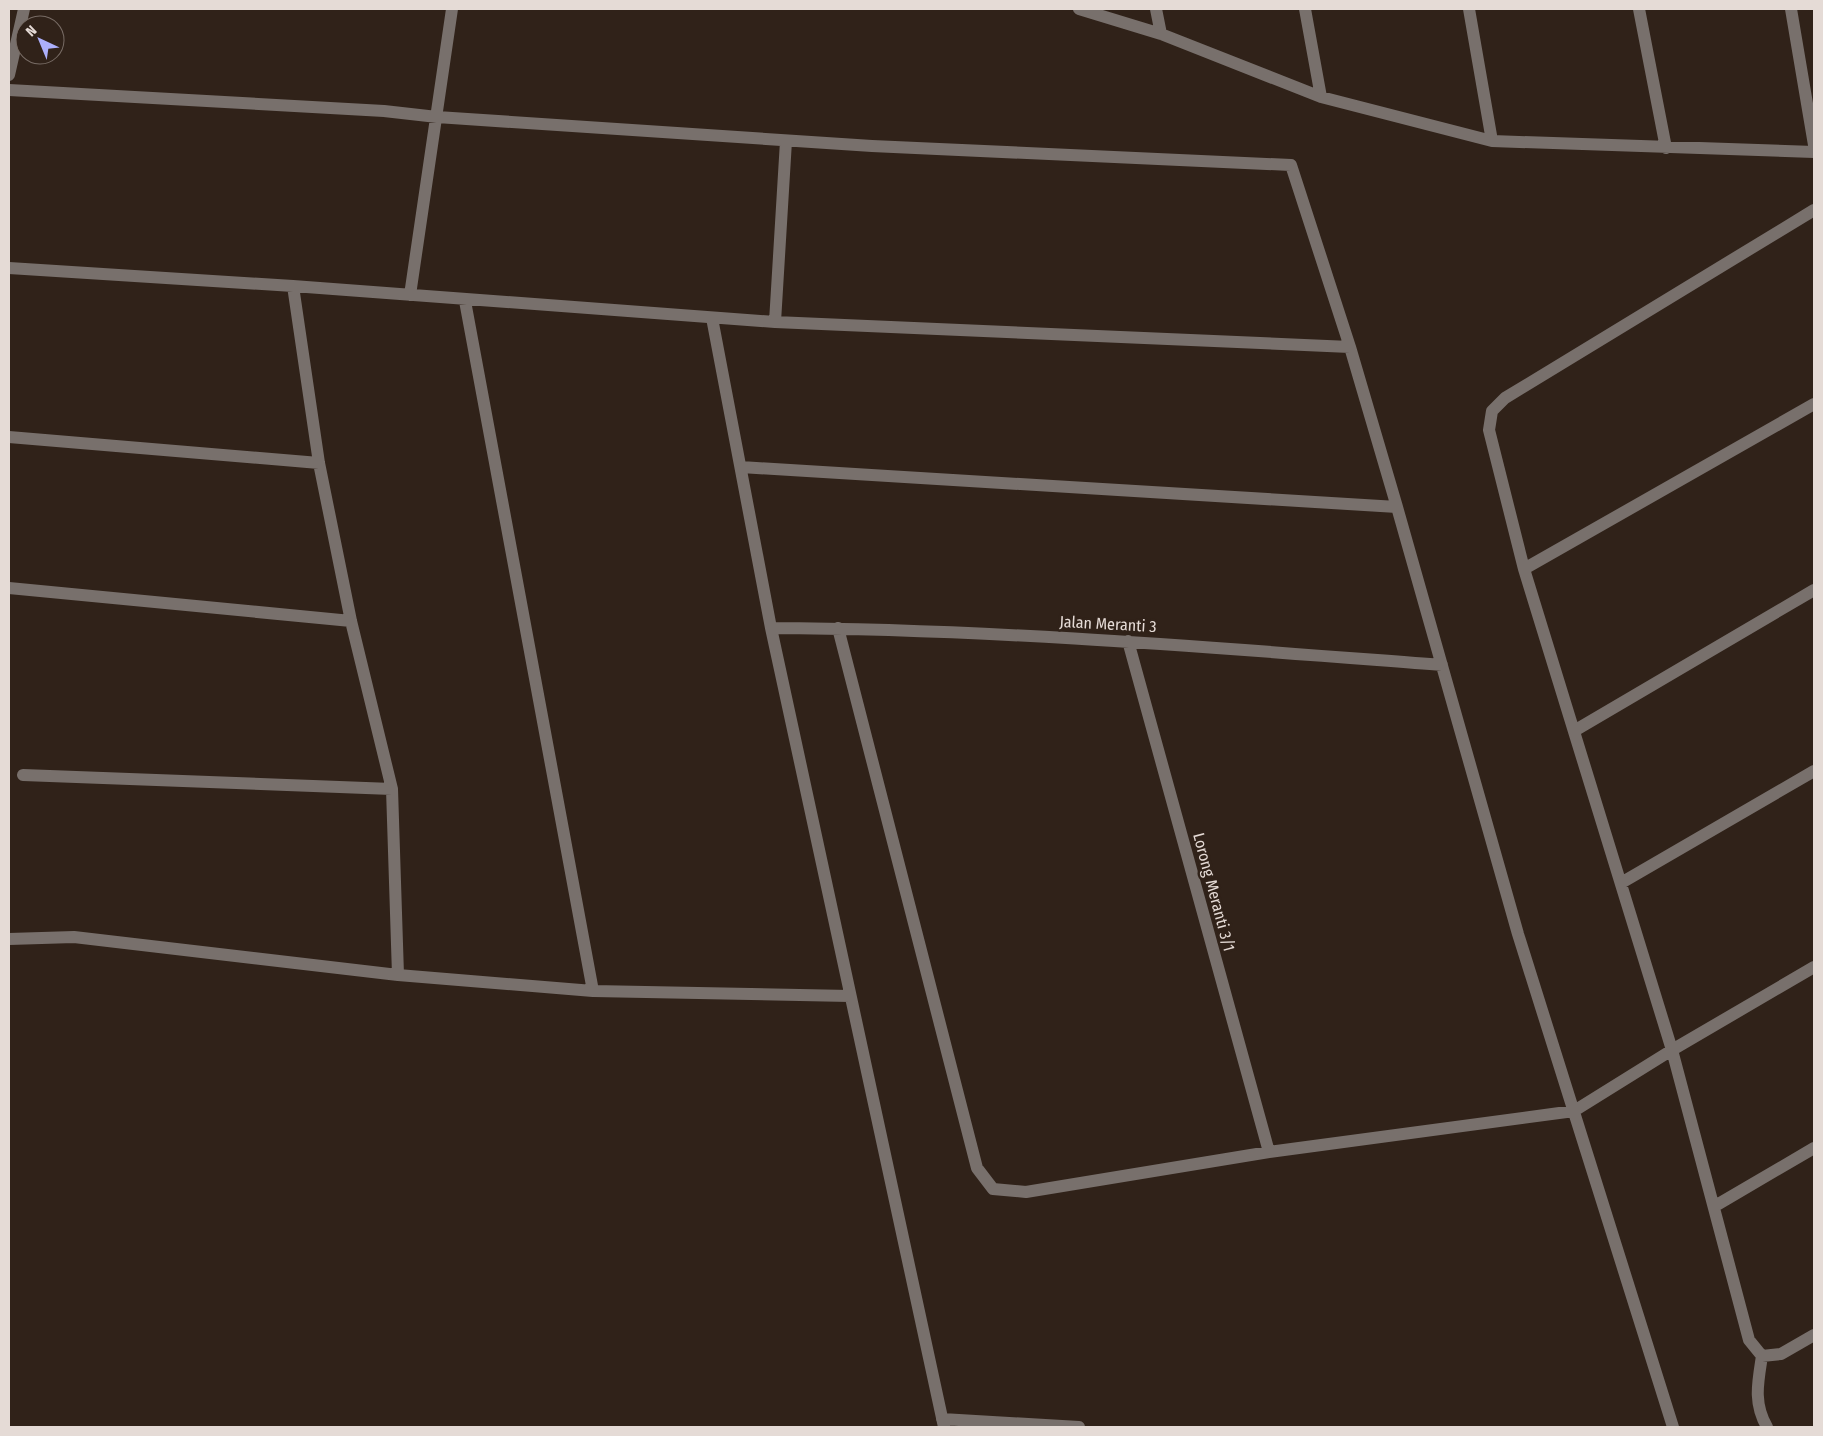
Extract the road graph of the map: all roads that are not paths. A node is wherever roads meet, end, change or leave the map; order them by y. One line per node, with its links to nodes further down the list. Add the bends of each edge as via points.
1 (24, 9): 10 (street)
2 (452, 9): 13 (street)
3 (1079, 9): 9 (street)
4 (1156, 9): 9 (street)
5 (1305, 9): 12 (street)
6 (1469, 9): 15 (street)
7 (1639, 9): 17 (street)
8 (1790, 9): 16 (street)
9 (1161, 34): 12 (street)
10 (9, 75)
11 (9, 90): 13 (street, via 384,111)
12 (1320, 97): 15 (street)
13 (436, 118): 14 (street); 22 (street)
14 (786, 141): 25 (street); 26 (street, via 1291,165)
15 (1492, 141): 17 (street)
16 (1814, 144)
17 (1666, 148): 18 (street)
18 (1814, 152)
19 (1814, 210): 32 (street, via 1505,398 1492,412 1489,430)
20 (9, 268): 21 (street)
21 (293, 286): 22 (street); 29 (street)
22 (410, 295): 23 (street)
23 (465, 301): 24 (street); 48 (street)
24 (712, 318): 25 (street); 30 (street)
25 (775, 322): 26 (street)
26 (1350, 347): 31 (street)
27 (1814, 404): 32 (street)
28 (9, 437): 29 (street)
29 (319, 463): 35 (street)
30 (740, 467): 31 (street); 36 (street)
31 (1398, 507): 39 (street)
32 (1524, 569): 40 (street)
33 (9, 588): 35 (street)
34 (1814, 590): 40 (street)
35 (351, 621): 43 (street)
36 (771, 628): 37 (street, Jalan Meranti 3); 49 (street)
37 (838, 628): 38 (street, Jalan Meranti 3); 53 (street, via 977,1168 993,1189 1026,1192)
38 (1128, 641): 39 (street, Jalan Meranti 3); 53 (street, Lorong Meranti 3/1)
39 (1442, 665): 51 (street, via 1518,934)
40 (1574, 731): 44 (street)
41 (1814, 771): 44 (street)
42 (23, 775): 43 (street)
43 (392, 789): 47 (street)
44 (1621, 883): 50 (street)
45 (9, 939): 47 (street, via 74,937)
46 (1814, 967): 50 (street)
47 (398, 975): 48 (street)
48 (593, 992): 49 (street)
49 (850, 996): 57 (street)
50 (1672, 1050): 51 (street); 54 (street)
51 (1574, 1112): 53 (street); 59 (street)
52 (1814, 1148): 54 (street)
53 (1269, 1152)
54 (1715, 1206): 56 (street, via 1749,1340)
55 (1814, 1335): 56 (street, via 1781,1354)
56 (1762, 1356): 60 (street, via 1756,1395)
57 (943, 1423): 58 (street)
58 (1079, 1427)
59 (1673, 1427)
60 (1768, 1427)

